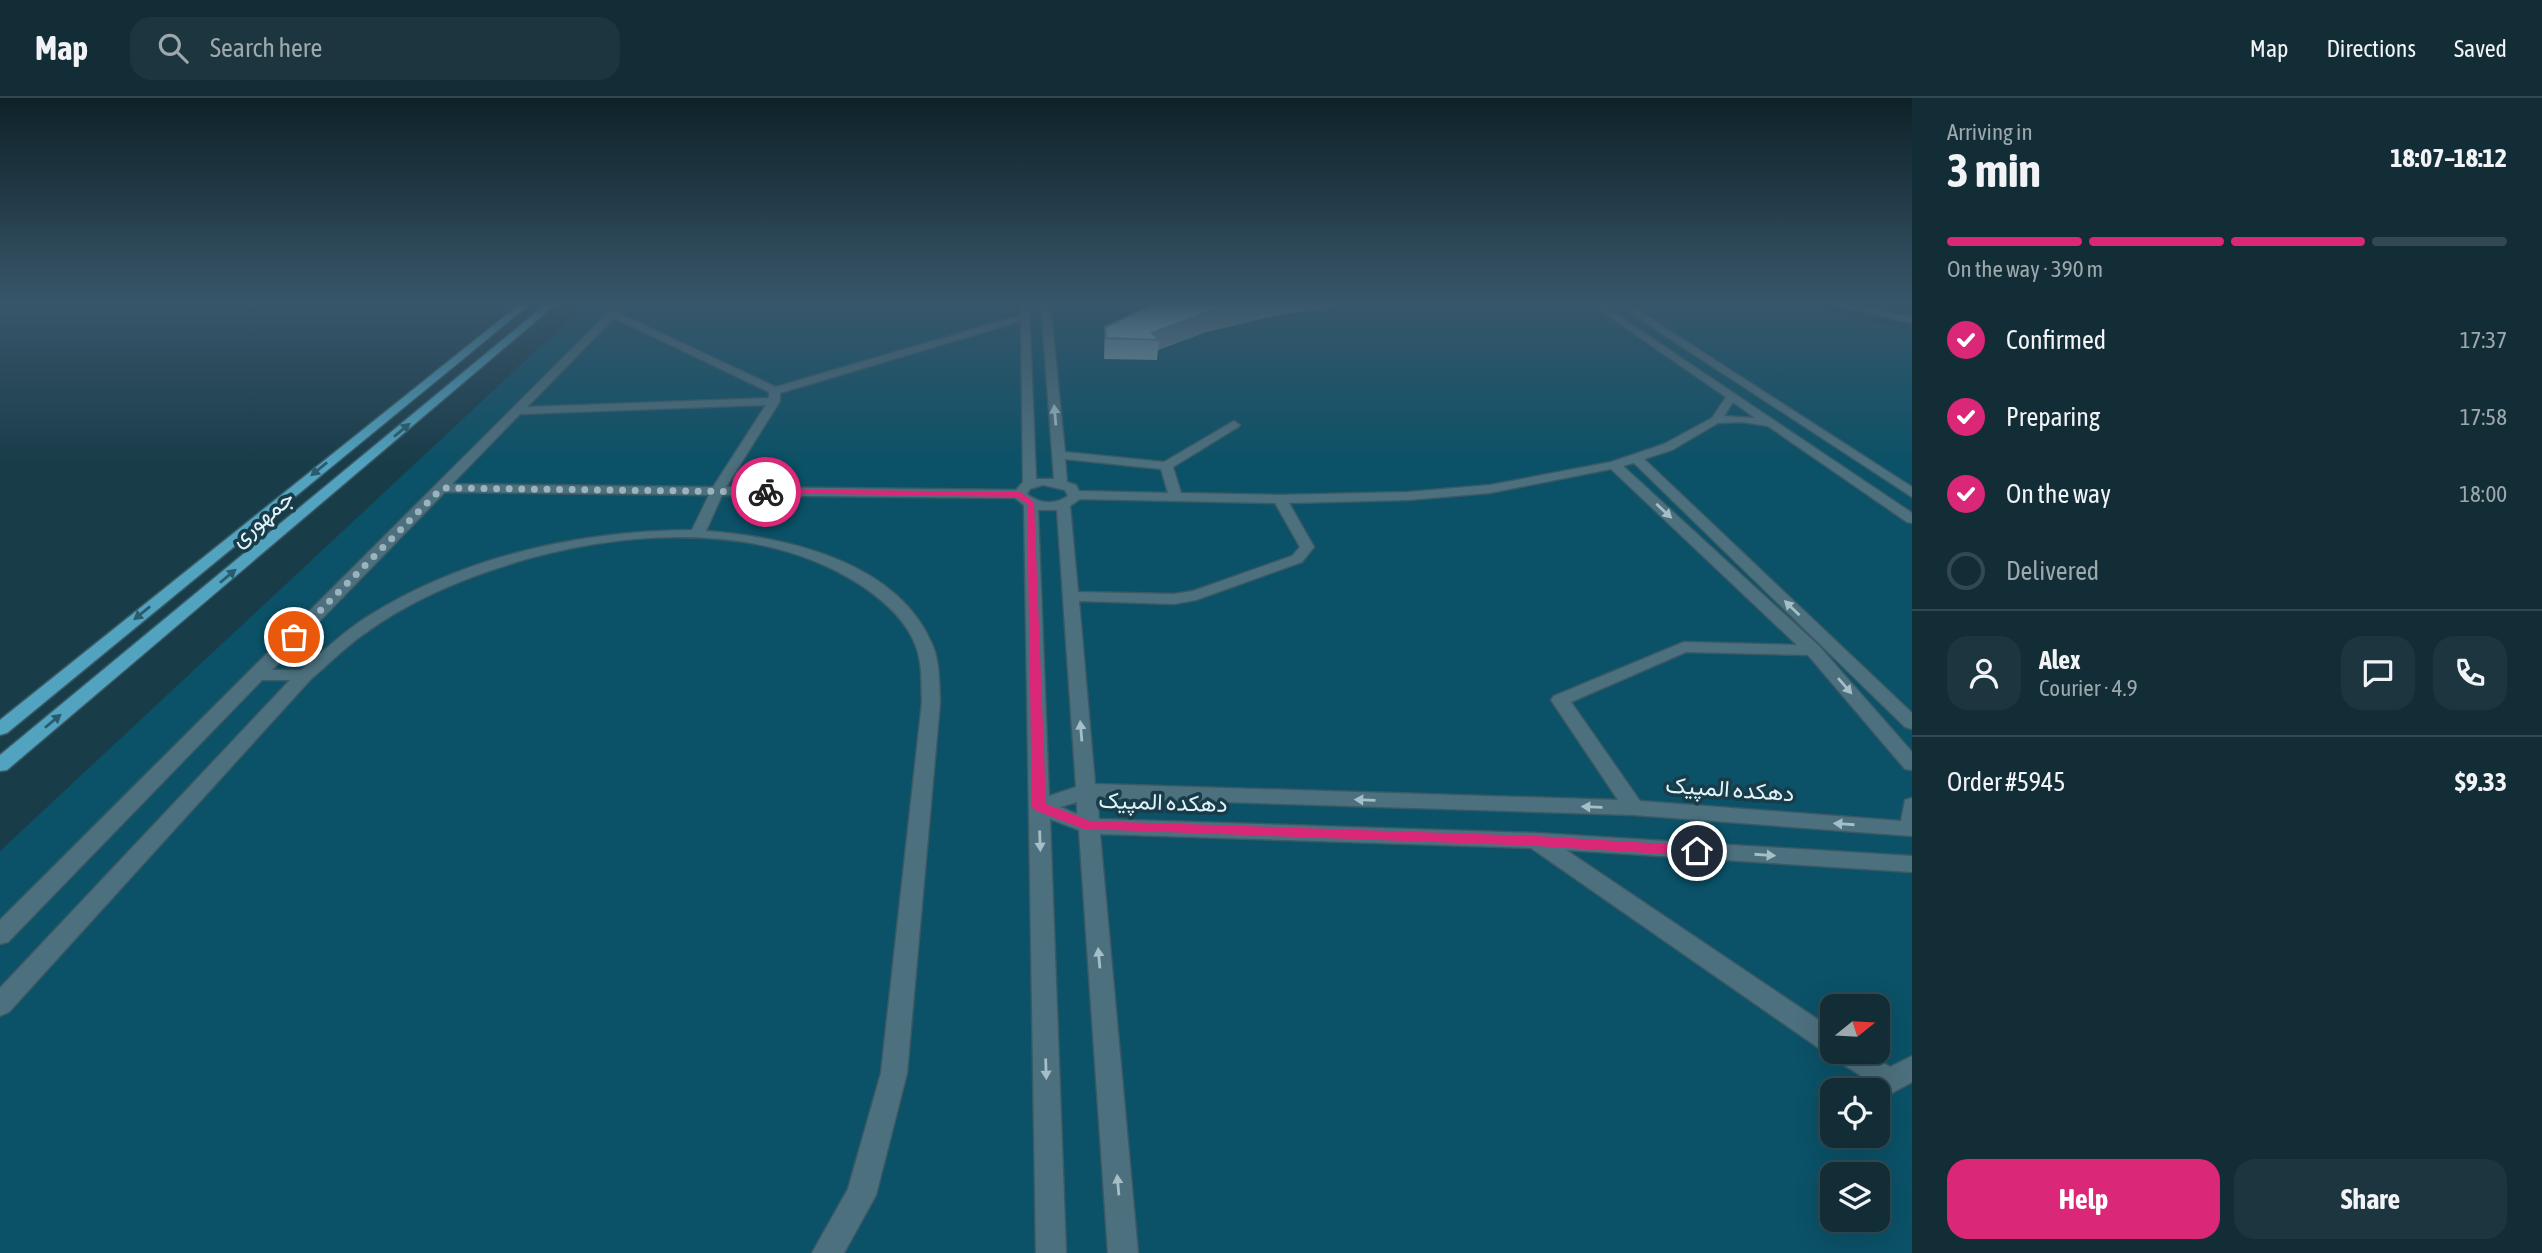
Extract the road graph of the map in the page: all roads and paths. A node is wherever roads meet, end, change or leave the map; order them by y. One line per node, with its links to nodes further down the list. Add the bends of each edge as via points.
1 (457, 358): 16 (main road, جمهوری)
2 (488, 358): 17 (main road, جمهوری, one-way to 2)
3 (570, 358): 12 (street)
4 (706, 358): 10 (street)
5 (886, 358): 10 (street)
6 (1026, 358): 25 (street)
7 (1051, 358): 18 (street, one-way to 7)
8 (1676, 358): 11 (street)
9 (1705, 358): 24 (street)
10 (775, 396): 12 (street); 23 (street)
11 (1732, 396): 13 (street); 14 (street)
12 (517, 411): 22 (street)
13 (1716, 420): 14 (street); 19 (street, via 1668,447)
14 (1772, 423): 29 (street)
15 (1234, 425): 21 (street)
16 (347, 446): 17 (main road); 36 (main road, جمهوری, one-way to 36)
17 (383, 447): 38 (main road, جمهوری, one-way to 17)
18 (1059, 455): 21 (street); 26 (street)
19 (1636, 458): 20 (street); 35 (street, one-way to 19)
20 (1614, 465): 28 (street, via 1490,489); 32 (street, one-way to 32)
21 (1166, 466): 27 (street)
22 (442, 488): 23 (street); 33 (street)
23 (717, 491): 25 (street); 30 (street)
24 (1912, 493)
25 (1027, 494): 26 (street); 26 (street, via 1043,481); 41 (street)
26 (1066, 495): 27 (street); 31 (street)
27 (1176, 497): 28 (street)
28 (1280, 499): 31 (street, via 1307,547 1297,559 1174,599)
29 (1912, 519)
30 (697, 535): 34 (street, via 629,537 559,547 488,566 420,594 357,631); 52 (street, via 761,541 818,556 867,580 905,612 927,653 931,702 894,1073 860,1195)
31 (1070, 596): 39 (street, one-way to 31)
32 (1813, 650): 37 (street, one-way to 37); 42 (street, via 1684,647 1560,700)
33 (257, 675): 34 (street); 47 (street)
34 (304, 675): 48 (street)
35 (1912, 723)
36 (0, 729)
37 (1912, 764)
38 (0, 765)
39 (1086, 791): 41 (street, دهکده المپیک); 42 (street, دهکده المپیک, one-way to 39); 43 (street)
40 (1912, 804): 44 (street)
41 (1039, 807): 43 (street, دهکده المپیک); 53 (street, one-way to 53)
42 (1634, 808): 44 (street, دهکده المپیک, one-way to 42)
43 (1088, 826): 45 (street, دهکده المپیک); 54 (street, one-way to 43)
44 (1912, 827)
45 (1536, 841): 46 (street, دهکده المپیک, one-way to 46); 49 (street)
46 (1912, 864)
47 (0, 935)
48 (0, 1005)
49 (1820, 1035)
50 (1863, 1064): 51 (street, via 1890,1082)
51 (1912, 1068)
52 (827, 1253)
53 (1051, 1253)
54 (1123, 1253)

